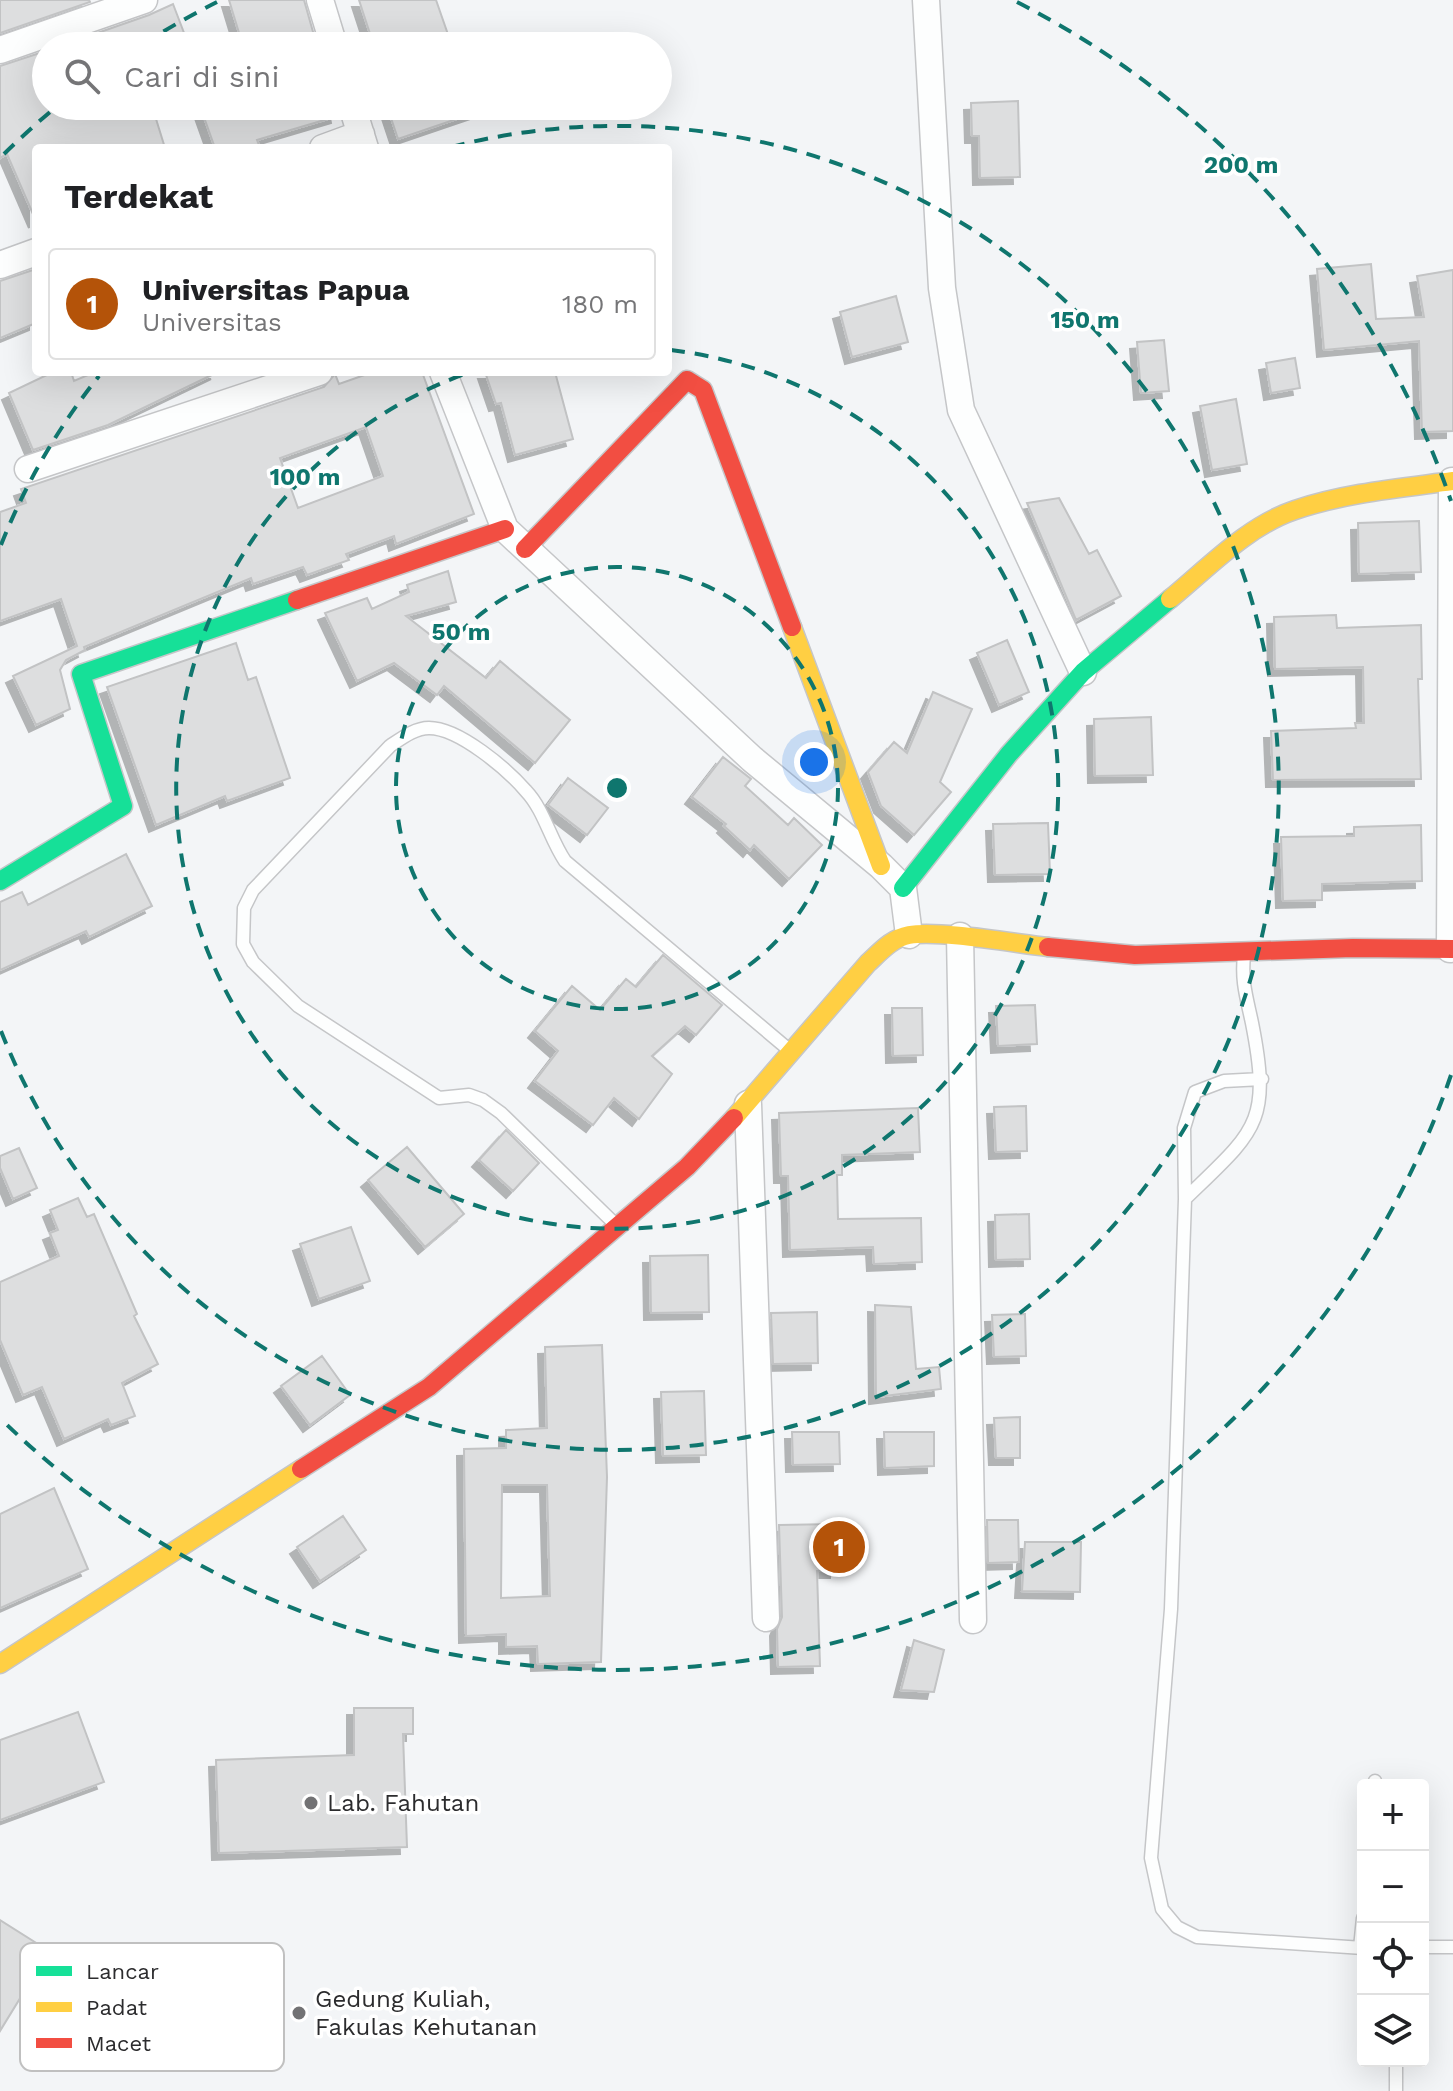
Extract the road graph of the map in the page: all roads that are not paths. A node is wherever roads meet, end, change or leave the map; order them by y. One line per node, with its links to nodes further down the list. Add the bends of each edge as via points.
1 (144, 0): 4 (street)
2 (320, 0): 5 (street)
3 (926, 0): 18 (street, via 942,288 961,410)
4 (52, 32)
5 (330, 32)
6 (32, 39): 7 (street)
7 (0, 50)
8 (356, 120): 9 (street)
9 (363, 141)
10 (32, 253): 11 (street)
11 (0, 265)
12 (307, 376): 14 (street)
13 (445, 376): 16 (street)
14 (28, 469)
15 (1452, 481): 18 (street, via 1293,510 1244,537); 24 (street)
16 (505, 529): 17 (street); 20 (street, via 81,674 123,806)
17 (525, 549): 19 (street, via 752,759); 19 (street, via 687,380 697,383)
18 (1083, 672): 21 (street, via 1009,754)
19 (881, 866): 21 (street)
20 (0, 881)
21 (903, 888): 22 (street)
22 (909, 935): 23 (street); 26 (street, via 893,941 868,963)
23 (960, 936): 25 (street, via 1135,955); 32 (street)
24 (1452, 949): 25 (street)
25 (1244, 953): 27 (lane, via 1243,989)
26 (792, 1052): 28 (street); 30 (lane, via 565,861 527,792 466,740 428,728 390,746 253,890 244,908 243,944 253,962 298,1006 439,1098 469,1095 501,1113)
27 (1262, 1079): 29 (lane, via 1253,1126); 29 (lane, via 1224,1081 1195,1092 1184,1128)
28 (748, 1104): 30 (street); 31 (street)
29 (1185, 1199): 36 (lane, via 1171,1609 1151,1858 1162,1909 1177,1927 1197,1937)
30 (618, 1227): 33 (street, via 429,1387)
31 (766, 1618)
32 (973, 1620)
33 (0, 1664)
34 (1429, 1947): 35 (lane)
35 (1453, 1947)
36 (1357, 1948)
37 (1396, 2067): 38 (lane)
38 (1396, 2091)

